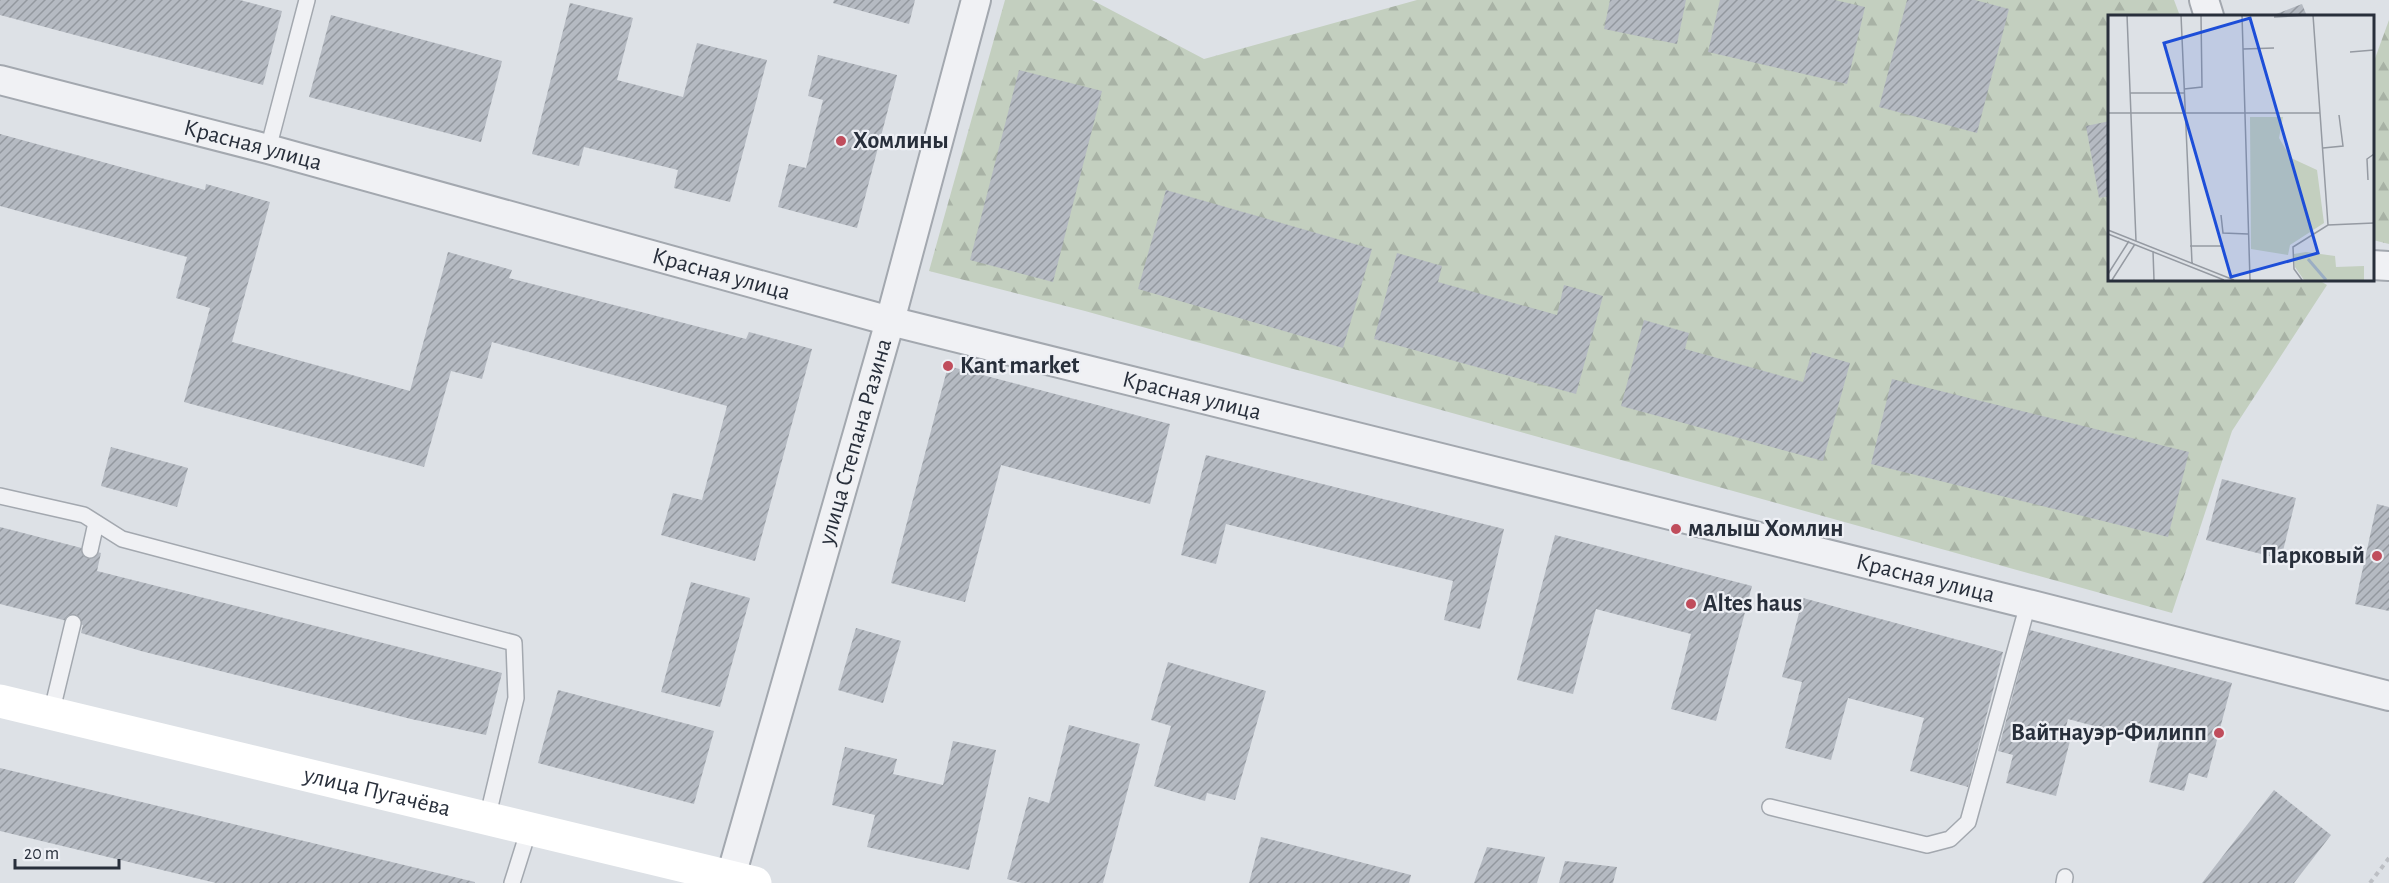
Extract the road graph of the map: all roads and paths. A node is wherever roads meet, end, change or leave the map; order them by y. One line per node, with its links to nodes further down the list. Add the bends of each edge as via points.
1 (307, 0): 6 (lane)
2 (976, 0): 9 (street, улица Степана Разина)
3 (2204, 0): 4 (street)
4 (2209, 15)
5 (0, 80): 6 (street, Красная улица)
6 (268, 149): 9 (street, Красная улица)
7 (2374, 265): 8 (street)
8 (2389, 266)
9 (890, 321): 13 (street, Красная улица); 22 (street, улица Степана Разина)
10 (0, 495): 11 (lane, via 84,515)
11 (96, 523): 12 (lane); 19 (lane, via 122,539 514,643 516,698)
12 (90, 550)
13 (2028, 604): 15 (street, Красная улица); 18 (lane, via 1968,822 1950,839 1927,845)
14 (73, 623): 17 (lane)
15 (2389, 696)
16 (0, 701): 17 (street, улица Пугачёва)
17 (51, 714): 19 (street, улица Пугачёва)
18 (1770, 807)
19 (487, 819): 20 (street, улица Пугачёва)
20 (528, 829): 22 (street, улица Пугачёва); 23 (lane)
21 (2389, 858): 24 (path)
22 (738, 881)
23 (512, 883)
24 (2370, 883)

